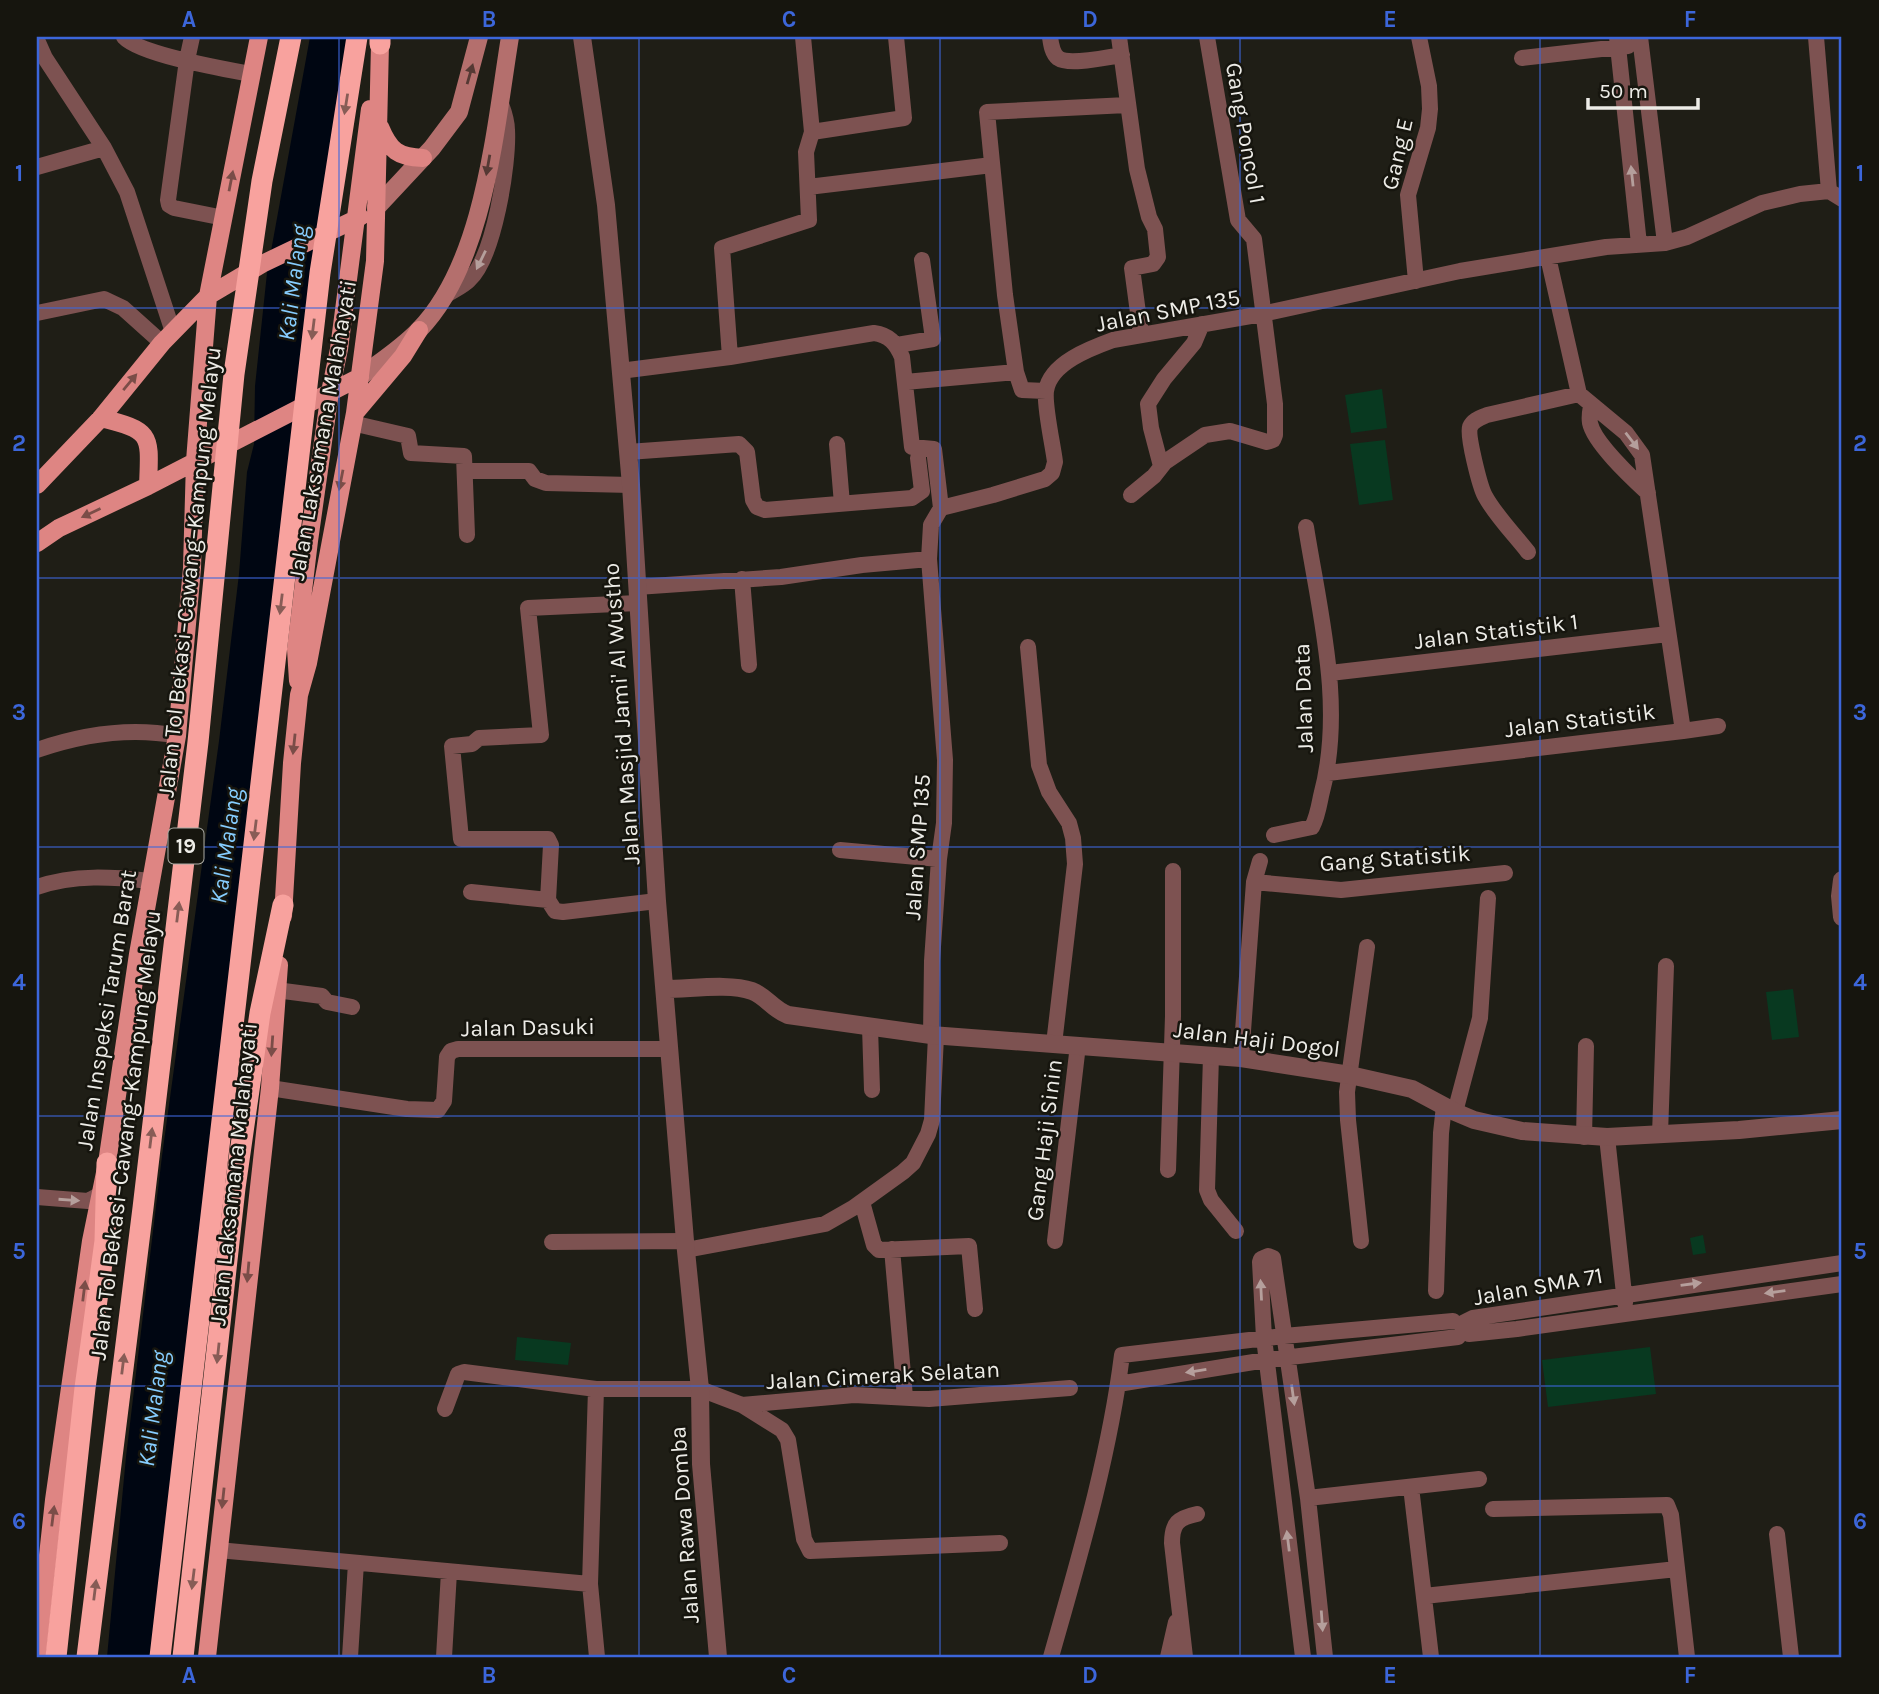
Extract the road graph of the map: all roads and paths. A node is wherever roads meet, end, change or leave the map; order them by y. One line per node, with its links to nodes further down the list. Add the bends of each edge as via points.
1 (124, 37): 22 (street, via 131,44)
2 (192, 37): 22 (street)
3 (259, 37): 23 (main road, Jalan Inspeksi Tarum Barat)
4 (291, 37): 173 (highway, Jalan Tol Bekasi–Cawang–Kampung Melayu / 19, one-way to 4, bridge, via 198,742 234,374 262,181)
5 (356, 37): 174 (highway, one-way to 174, bridge, via 320,273)
6 (479, 37): 28 (main road, one-way to 6, via 459,112)
7 (510, 37): 45 (main road, one-way to 45, via 472,237 446,295)
8 (582, 37): 50 (street, Jalan Masjid Jami' Al Wustho, via 606,205)
9 (803, 37): 26 (street)
10 (896, 37): 26 (street, via 904,118)
11 (1050, 37): 20 (street, via 1061,60)
12 (1119, 37): 20 (street)
13 (1207, 37): 43 (street, Gang Poncol 1, via 1238,220 1254,239)
14 (1419, 37): 40 (street, Gang E, via 1430,109 1408,195)
15 (1816, 37): 32 (street)
16 (381, 39): 25 (main road, Jalan Laksamana Malahayati); 35 (main road, Jalan Laksamana Malahayati)
17 (37, 40): 27 (street)
18 (1640, 41): 19 (street); 36 (street)
19 (1618, 42): 21 (street); 37 (street, one-way to 19)
20 (1122, 55): 24 (street)
21 (1522, 58)
22 (187, 60): 23 (street); 34 (street, via 169,205)
23 (251, 74): 34 (main road, Jalan Inspeksi Tarum Barat, one-way to 23)
24 (1128, 105): 29 (street, via 988,112); 46 (street, via 1158,257 1153,264 1132,268)
25 (379, 124): 28 (main road, via 395,151); 33 (main road, Jalan Laksamana Malahayati)
26 (812, 132): 31 (street, via 806,152)
27 (104, 148): 30 (street); 47 (street, via 127,192)
28 (423, 158): 33 (main road)
29 (992, 165): 31 (street); 51 (street)
30 (37, 167)
31 (807, 187): 49 (street, via 809,220 722,248)
32 (1835, 195): 36 (street, Jalan SMP 135, via 1808,192 1762,203)
33 (376, 208): 35 (main road); 52 (main road, Jalan Laksamana Malahayati, via 375,261)
34 (224, 218): 41 (main road, Jalan Inspeksi Tarum Barat)
35 (354, 220): 41 (main road); 55 (main road, Jalan Laksamana Malahayati, via 339,349)
36 (1665, 243): 37 (street, Jalan SMP 135)
37 (1639, 244): 38 (street, Jalan SMP 135)
38 (1548, 257): 40 (street, Jalan SMP 135); 56 (street)
39 (922, 260): 48 (street, via 933,339)
40 (1416, 281): 43 (street, Jalan SMP 135)
41 (208, 296): 47 (main road); 62 (main road, Jalan Inspeksi Tarum Barat)
42 (37, 313): 47 (street, via 104,299)
43 (1262, 314): 44 (street, Jalan SMP 135); 63 (street, Gang Poncol 1, via 1275,404 1274,438 1258,441 1218,431 1195,441)
44 (1202, 324): 46 (street, Jalan SMP 135); 63 (street, via 1194,343 1148,404)
45 (419, 330): 52 (main road); 58 (main road)
46 (1141, 335): 54 (street, Jalan SMP 135, via 1090,348 1055,372)
47 (168, 338): 57 (main road, one-way to 47)
48 (897, 345): 49 (street, via 884,334 874,333); 53 (street)
49 (730, 357): 50 (street)
50 (620, 371): 60 (street, Jalan Masjid Jami' Al Wustho)
51 (1016, 372): 53 (street); 54 (street, via 1022,390)
52 (360, 377): 55 (main road); 58 (main road, Jalan Laksamana Malahayati)
53 (905, 382): 71 (street, via 912,447 934,449)
54 (1046, 391): 71 (street, via 1055,462 1052,473 1045,479)
55 (323, 396): 62 (main road); 83 (main road, Jalan Laksamana Malahayati, via 296,649)
56 (1585, 400): 68 (street, via 1594,434); 68 (street, Jalan Statistik, one-way to 68, via 1635,444 1642,455); 75 (street, via 1487,415 1471,425 1484,494)
57 (101, 418): 65 (main road); 67 (main road, via 135,427 146,436)
58 (354, 418): 64 (street, via 408,436 411,453 464,456); 83 (main road, Jalan Laksamana Malahayati, one-way to 83)
59 (837, 443): 70 (street)
60 (628, 453): 66 (street, Jalan Masjid Jami' Al Wustho); 70 (street, via 739,444 747,452 757,507)
61 (918, 458): 70 (street, via 922,491 917,496)
62 (195, 461): 67 (main road); 86 (main road, Jalan Inspeksi Tarum Barat, via 192,568)
63 (1161, 466): 69 (street)
64 (466, 471): 66 (street, via 529,471 546,483); 73 (street)
65 (37, 485)
66 (631, 485): 78 (street, Jalan Masjid Jami' Al Wustho)
67 (148, 486): 74 (main road, one-way to 74)
68 (1648, 493): 79 (street, Jalan Statistik)
69 (1131, 495)
70 (842, 504)
71 (941, 508): 76 (street, Jalan SMP 135, via 930,525)
72 (1306, 527): 82 (street, Jalan Data)
73 (467, 536)
74 (37, 543)
75 (1528, 552)
76 (929, 559): 77 (street); 91 (street, Jalan SMP 135, via 945,760)
77 (742, 579): 78 (street); 81 (street)
78 (637, 595): 101 (street, via 528,608 541,735 479,738 472,744 452,746 461,839 548,839); 102 (street, Jalan Masjid Jami' Al Wustho)
79 (1668, 634): 82 (street, Jalan Statistik 1); 85 (street, Jalan Statistik)
80 (1028, 647): 112 (street, via 1039,765 1073,838 1075,864)
81 (749, 665)
82 (1330, 673): 88 (street, Jalan Data)
83 (299, 695): 103 (main road, Jalan Laksamana Malahayati, one-way to 103)
84 (1718, 726): 85 (street)
85 (1683, 731): 88 (street, Jalan Statistik)
86 (177, 736): 87 (street, via 125,732); 96 (main road, Jalan Inspeksi Tarum Barat)
87 (37, 750)
88 (1328, 773): 89 (street, Jalan Data, via 1312,827)
89 (1274, 835)
90 (840, 850): 91 (street)
91 (939, 859): 111 (street, Jalan SMP 135, via 932,961)
92 (1260, 861): 97 (street)
93 (1173, 871): 116 (street)
94 (1505, 873): 97 (street, Gang Statistik, via 1341,890)
95 (1842, 880): 104 (street)
96 (151, 881): 98 (street, via 105,876); 127 (main road, Jalan Inspeksi Tarum Barat)
97 (1254, 883): 118 (street)
98 (37, 887)
99 (471, 892): 101 (street)
100 (1488, 898): 122 (street, via 1480,1018)
101 (548, 900): 102 (street, via 555,911 563,912)
102 (657, 901): 107 (street, Jalan Masjid Jami' Al Wustho)
103 (283, 905): 108 (main road, Jalan Laksamana Malahayati); 175 (highway, one-way to 175, via 260,1013 235,1188)
104 (1842, 917)
105 (1367, 947): 119 (street)
106 (1666, 967): 124 (street)
107 (665, 989): 110 (street, Jalan Haji Dogol, via 740,988 761,995 788,1015); 115 (street, Jalan Masjid Jami' Al Wustho)
108 (276, 990): 109 (street, via 322,996 327,1002); 120 (main road, Jalan Laksamana Malahayati, one-way to 120)
109 (352, 1007)
110 (870, 1027): 111 (street, Jalan Haji Dogol); 121 (street)
111 (934, 1035): 112 (street, Jalan Haji Dogol); 131 (street, Jalan SMP 135, via 928,1134 913,1163)
112 (1054, 1044): 113 (street, Jalan Haji Dogol)
113 (1078, 1045): 116 (street, Jalan Haji Dogol); 133 (street, Gang Haji Sinin)
114 (1586, 1046): 125 (street)
115 (669, 1049): 120 (street, Jalan Dasuki, via 458,1049 447,1057 442,1107 432,1110); 136 (street, Jalan Masjid Jami' Al Wustho)
116 (1170, 1054): 117 (street, Jalan Haji Dogol); 128 (street)
117 (1211, 1056): 118 (street, Jalan Haji Dogol); 132 (street, via 1207,1190)
118 (1241, 1058): 119 (street, Jalan Haji Dogol)
119 (1350, 1075): 122 (street, Jalan Haji Dogol, via 1412,1089); 134 (street, via 1348,1120)
120 (270, 1088): 164 (main road, Jalan Laksamana Malahayati, one-way to 164)
121 (872, 1090)
122 (1450, 1109): 125 (street, Jalan Haji Dogol, via 1474,1120 1522,1131); 142 (street, via 1440,1156)
123 (1842, 1120): 124 (street, Jalan Haji Dogol)
124 (1660, 1134): 126 (street, Jalan Haji Dogol)
125 (1584, 1137): 126 (street, Jalan Haji Dogol)
126 (1607, 1137): 143 (street)
127 (107, 1163): 129 (main road, Jalan Inspeksi Tarum Barat); 172 (highway, via 105,1241)
128 (1168, 1170)
129 (99, 1195): 130 (street, one-way to 129, via 88,1201); 171 (main road, Jalan Inspeksi Tarum Barat, one-way to 129, via 54,1500)
130 (37, 1197)
131 (862, 1202): 136 (street, Jalan SMP 135, via 825,1224); 137 (street, via 876,1248)
132 (1236, 1231)
133 (1055, 1241)
134 (1361, 1241)
135 (552, 1242): 136 (street, Jalan SMP 135)
136 (686, 1246): 153 (street, Jalan Masjid Jami' Al Wustho)
137 (892, 1249): 144 (street, via 970,1245); 154 (street)
138 (1842, 1263): 139 (street, Jalan SMA 71)
139 (1812, 1266): 141 (street); 143 (street, Jalan SMA 71, one-way to 139)
140 (1842, 1284): 141 (street, Jalan SMA 71)
141 (1815, 1287): 145 (street, Jalan SMA 71, one-way to 145)
142 (1436, 1291)
143 (1624, 1294): 145 (street); 145 (street, Jalan SMA 71, via 1473,1318 1464,1323 1462,1331 1480,1333)
144 (975, 1309)
145 (1626, 1313)
146 (1284, 1336): 147 (street, Jalan SMA 71); 147 (street, one-way to 146, via 1259,1262 1268,1256 1273,1258); 148 (street); 148 (street, Jalan SMA 71, via 1455,1329)
147 (1264, 1338): 149 (street); 150 (street, Jalan SMA 71, via 1122,1355)
148 (1287, 1357): 149 (street, Jalan SMA 71); 159 (street, one-way to 159)
149 (1266, 1360): 150 (street, Jalan SMA 71, one-way to 150); 184 (street, one-way to 149)
150 (1118, 1384): 181 (street, via 1088,1526)
151 (1070, 1388): 154 (street, Jalan Cimerak Selatan)
152 (596, 1389): 153 (street, Jalan Cimerak Selatan); 156 (street, Jalan Cimerak Selatan, via 464,1372 458,1374); 168 (street)
153 (700, 1390): 155 (street, Jalan Cimerak Selatan); 180 (street, Jalan Rawa Domba, via 701,1464)
154 (905, 1398): 155 (street, Jalan Cimerak Selatan, via 854,1395)
155 (742, 1405): 163 (street, via 782,1430 788,1440 804,1539 810,1551)
156 (445, 1409)
157 (1479, 1479): 158 (street)
158 (1411, 1487): 159 (street); 169 (street)
159 (1308, 1498): 185 (street, one-way to 185)
160 (1493, 1509): 166 (street, via 1667,1505)
161 (1197, 1514): 170 (street, via 1183,1517 1173,1528)
162 (1777, 1534): 188 (street)
163 (1000, 1543)
164 (218, 1550): 165 (street); 176 (main road, Jalan Laksamana Malahayati)
165 (356, 1563): 167 (street); 177 (street)
166 (1677, 1569): 169 (street); 187 (street)
167 (449, 1572): 168 (street); 178 (street)
168 (590, 1584): 179 (street)
169 (1424, 1596): 186 (street)
170 (1179, 1609): 182 (street); 183 (street)
171 (37, 1657)
172 (57, 1657)
173 (86, 1657)
174 (160, 1657)
175 (183, 1657)
176 (206, 1657)
177 (350, 1657)
178 (444, 1657)
179 (597, 1657)
180 (718, 1657)
181 (1051, 1657)
182 (1168, 1657)
183 (1185, 1657)
184 (1303, 1657)
185 (1325, 1657)
186 (1431, 1657)
187 (1687, 1657)
188 (1789, 1657)

